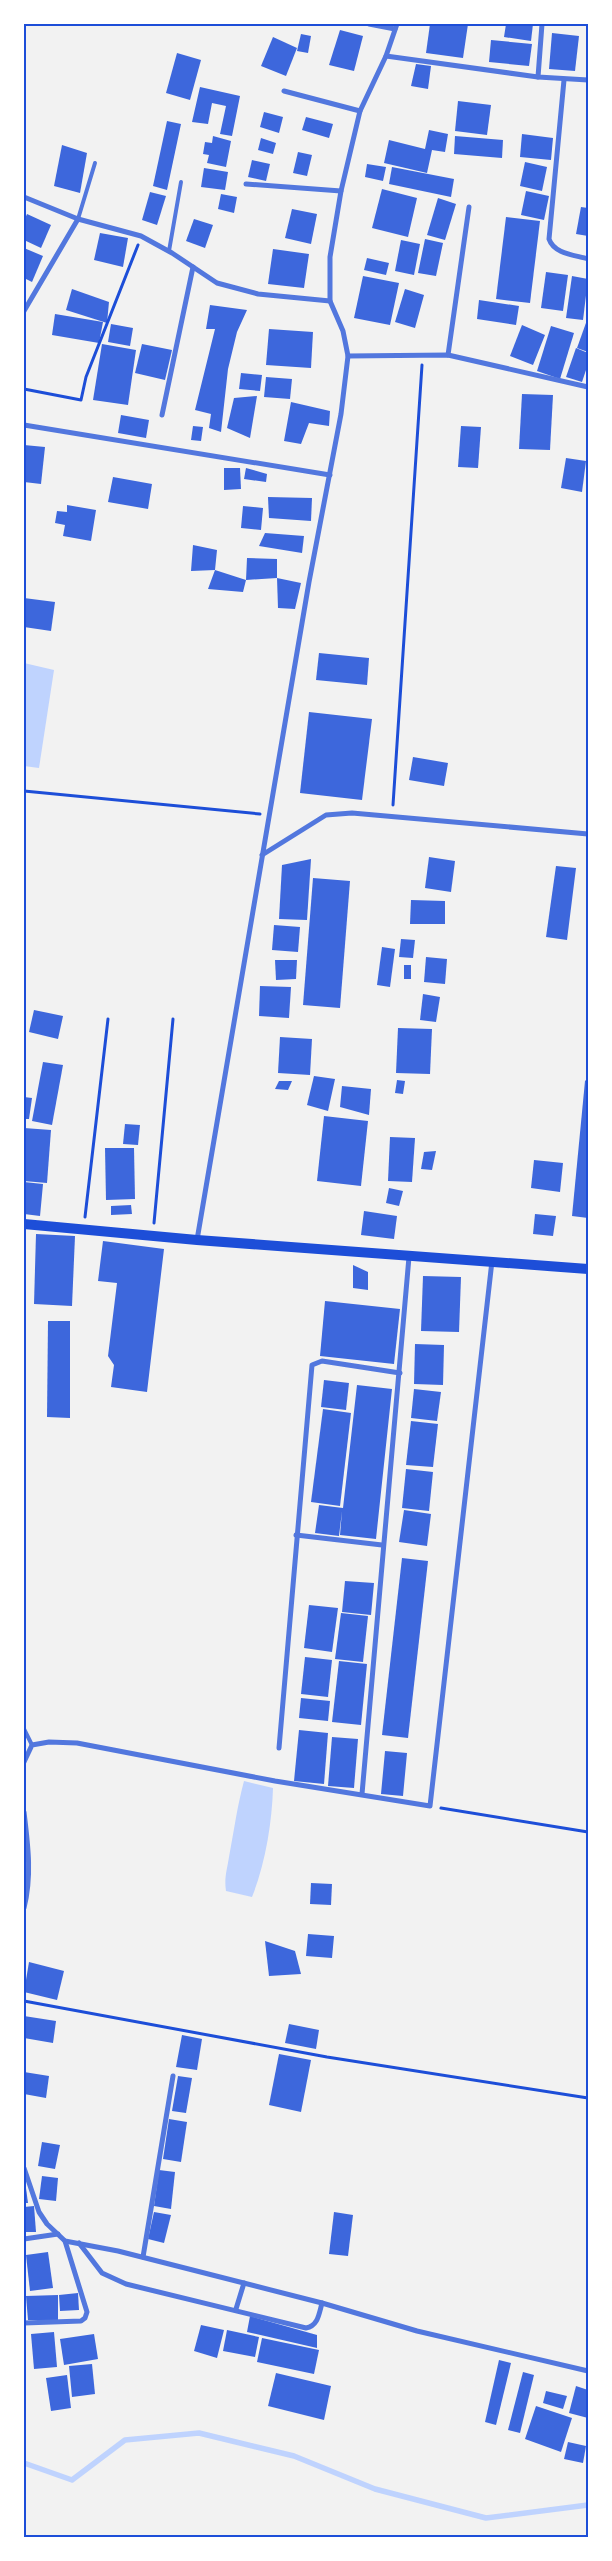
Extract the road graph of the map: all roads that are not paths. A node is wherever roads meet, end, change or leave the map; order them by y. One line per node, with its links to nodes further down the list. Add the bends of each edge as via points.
1 (369, 24): 3 (street)
2 (542, 24): 5 (street)
3 (396, 26): 4 (street)
4 (386, 56): 5 (street); 9 (street)
5 (538, 77): 6 (street)
6 (564, 80): 7 (street); 18 (street, via 548,239 560,251)
7 (588, 80)
8 (284, 91): 9 (street)
9 (360, 111): 13 (street)
10 (95, 163): 16 (lane)
11 (181, 182): 17 (lane)
12 (246, 184): 13 (street)
13 (340, 191): 20 (street, via 330,257)
14 (24, 197): 16 (street)
15 (469, 207): 22 (street)
16 (78, 219): 17 (street, via 141,236); 21 (street)
17 (169, 251): 19 (street)
18 (588, 259)
19 (193, 267): 20 (street, via 217,283 258,294); 25 (street)
20 (330, 301): 23 (street, via 343,331)
21 (24, 311)
22 (448, 355): 23 (street); 24 (street)
23 (348, 356): 27 (street)
24 (588, 387)
25 (162, 415)
26 (24, 425): 27 (street)
27 (330, 474): 29 (street)
28 (588, 834): 29 (street, via 352,812 326,815)
29 (262, 855): 31 (street)
30 (24, 1224): 31 (main road)
31 (197, 1240): 32 (main road)
32 (409, 1257): 33 (main road); 35 (street)
33 (492, 1261): 34 (main road); 42 (street, via 430,1806)
34 (588, 1269)
35 (400, 1373): 36 (street, via 325,1361 312,1365); 37 (street)
36 (296, 1535): 37 (street); 40 (street)
37 (382, 1545): 42 (street)
38 (24, 1729): 39 (lane)
39 (32, 1746): 41 (street); 42 (street, via 49,1742 77,1743)
40 (279, 1748)
41 (24, 1762)
42 (362, 1794)
43 (24, 1812): 44 (street, via 30,1866)
44 (24, 1908)
45 (173, 2076): 51 (street)
46 (24, 2168): 47 (street, via 39,2212)
47 (58, 2234): 48 (street); 49 (street)
48 (24, 2240)
49 (65, 2241): 50 (street); 55 (street, via 87,2312 86,2318 82,2321)
50 (79, 2243): 51 (street); 54 (street, via 95,2266 114,2279)
51 (143, 2258): 52 (street)
52 (244, 2283): 53 (street); 54 (street)
53 (322, 2303): 54 (street, via 316,2322 306,2328); 56 (street, via 417,2331)
54 (236, 2309)
55 (24, 2323)
56 (588, 2371)

